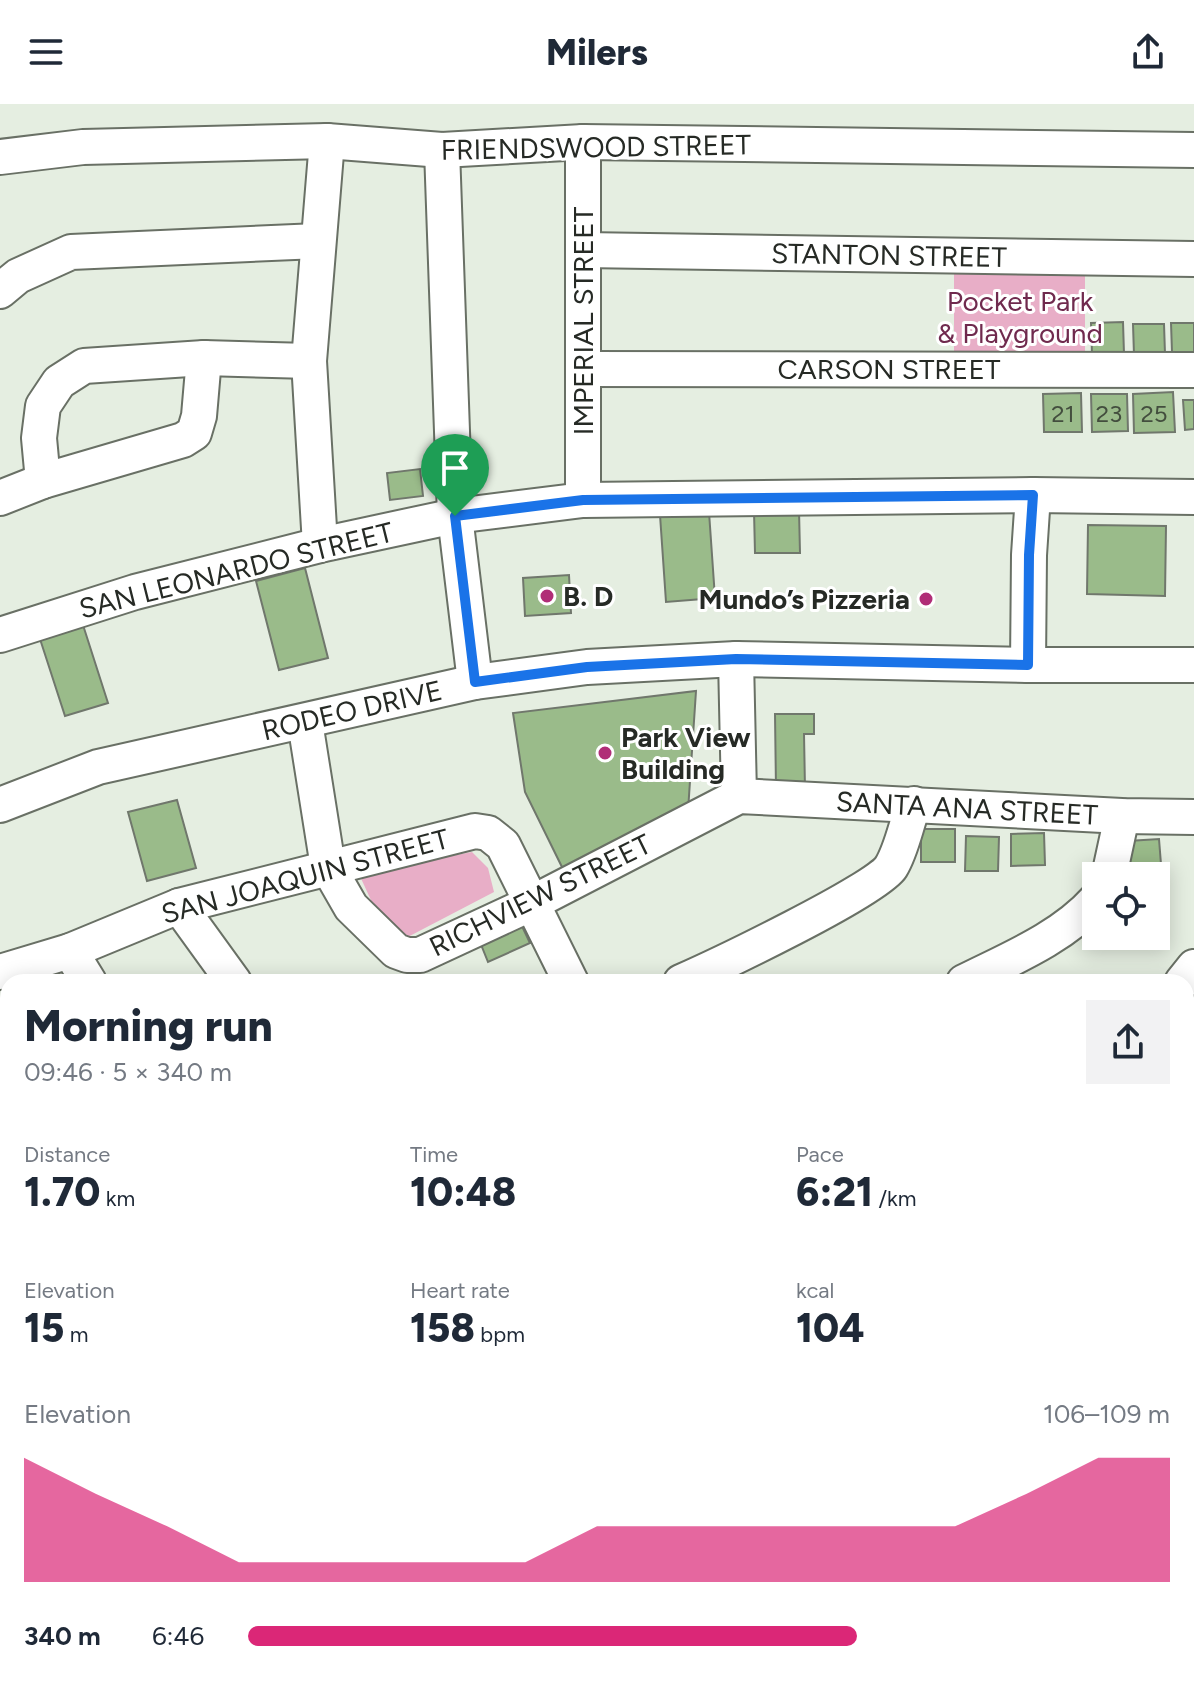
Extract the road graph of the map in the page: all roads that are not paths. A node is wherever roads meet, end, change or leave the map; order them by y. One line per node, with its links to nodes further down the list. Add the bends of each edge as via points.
1 (327, 141): 3 (street, FRIENDSWOOD STREET); 5 (street, FRIENDSWOOD STREET, via 83,147); 6 (street)
2 (583, 142): 3 (street, FRIENDSWOOD STREET); 4 (street, FRIENDSWOOD STREET); 7 (street, IMPERIAL STREET)
3 (442, 150): 19 (street)
4 (1194, 150)
5 (0, 157)
6 (318, 241): 9 (street, via 71,252 18,276); 11 (street)
7 (583, 250): 8 (street, STANTON STREET); 12 (street, IMPERIAL STREET)
8 (1194, 259)
9 (0, 291)
10 (204, 358): 11 (street); 14 (street, via 194,433); 14 (street, via 84,366 59,382 43,406)
11 (309, 361): 20 (street)
12 (583, 369): 13 (street, CARSON STREET); 18 (street, IMPERIAL STREET)
13 (1194, 370)
14 (43, 481): 17 (street)
15 (1033, 495): 16 (street, SAN LEONARDO STREET); 18 (street, SAN LEONARDO STREET); 23 (street)
16 (1194, 497)
17 (0, 498)
18 (583, 500): 19 (street, SAN LEONARDO STREET)
19 (455, 516): 20 (street, SAN LEONARDO STREET); 25 (street)
20 (320, 545): 21 (street, SAN LEONARDO STREET, via 135,592)
21 (0, 635)
22 (736, 659): 23 (street, RODEO DRIVE); 25 (street, RODEO DRIVE, via 587,667); 27 (street)
23 (1028, 665): 24 (street, RODEO DRIVE)
24 (1194, 665)
25 (475, 682): 26 (street, RODEO DRIVE)
26 (305, 722): 29 (street, RODEO DRIVE, via 98,767); 33 (street, RICHVIEW STREET)
27 (739, 796): 28 (street, SANTA ANA STREET); 34 (street, RICHVIEW STREET)
28 (914, 804): 30 (street, SANTA ANA STREET); 42 (street, via 883,876)
29 (0, 805)
30 (1122, 816): 31 (street, SANTA ANA STREET); 32 (street)
31 (1194, 817)
32 (1112, 862)
33 (328, 867): 34 (street, SAN JOAQUIN STREET, via 475,831 488,833 503,845); 34 (street, RICHVIEW STREET, via 351,907 396,951 407,955 420,955); 35 (street, SAN JOAQUIN STREET)
34 (532, 903): 41 (street)
35 (179, 906): 37 (street, SAN JOAQUIN STREET); 40 (street)
36 (1082, 916): 43 (street)
37 (70, 951): 38 (street, SAN JOAQUIN STREET); 39 (street)
38 (0, 972)
39 (84, 974)
40 (228, 974)
41 (567, 974)
42 (718, 974)
43 (980, 974)

